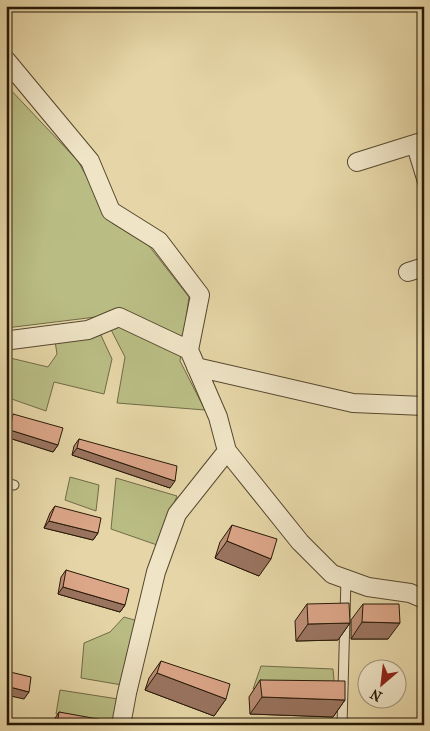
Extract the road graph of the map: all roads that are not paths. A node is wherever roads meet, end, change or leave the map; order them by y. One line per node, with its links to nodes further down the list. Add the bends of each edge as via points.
1 (6, 60): 6 (street, via 90,161 112,211 159,241 200,295)
2 (417, 143): 3 (street); 4 (lane)
3 (357, 162)
4 (424, 187)
5 (6, 338): 6 (street, via 88,330 119,317)
6 (188, 350): 7 (street)
7 (196, 367): 8 (street, via 353,403); 9 (street, via 218,417)
8 (424, 406)
9 (227, 451): 10 (street, via 300,542 332,574); 12 (street, via 177,514 156,572)
10 (346, 579): 11 (street); 13 (lane)
11 (424, 599)
12 (122, 725)
13 (342, 725)

